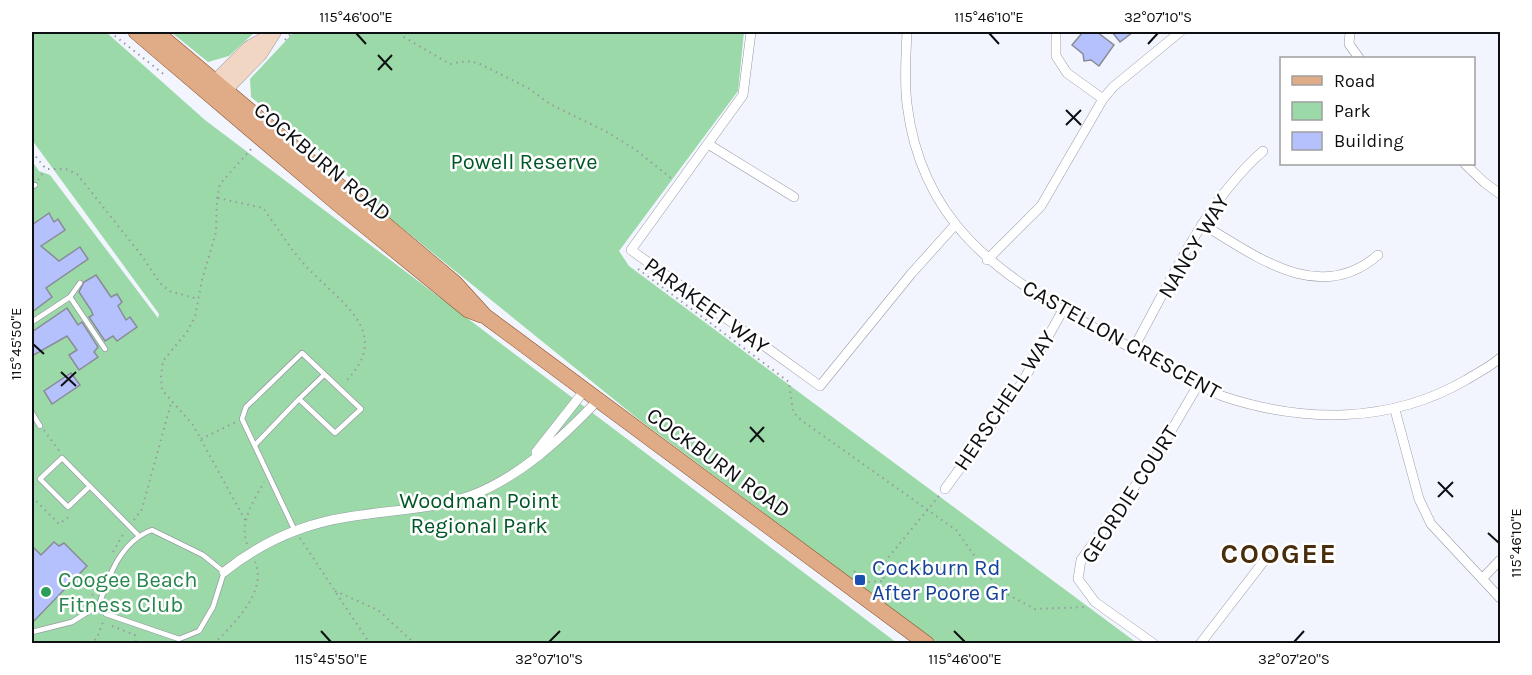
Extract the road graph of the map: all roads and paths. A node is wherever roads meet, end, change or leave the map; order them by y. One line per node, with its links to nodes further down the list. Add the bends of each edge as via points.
1 (136, 32): 10 (main road, COCKBURN ROAD)
2 (156, 32): 10 (main road, COCKBURN ROAD)
3 (752, 32): 12 (street, PARAKEET WAY, via 743,95)
4 (907, 32): 22 (street, CASTELLON CRESCENT, via 910,124 931,189)
5 (1056, 32): 11 (street, via 1056,56 1067,73)
6 (1180, 32): 11 (street)
7 (1350, 32): 9 (street, via 1349,45)
8 (273, 33): 10 (street, via 249,48)
9 (1358, 57)
10 (216, 90): 37 (main road, COCKBURN ROAD, via 468,310 485,316)
11 (1103, 99): 25 (street, via 1041,206)
12 (708, 144): 20 (street); 22 (street, PARAKEET WAY, via 631,250 820,386)
13 (253, 147): 21 (path, via 220,184)
14 (1263, 151): 23 (street, NANCY WAY, via 1243,169)
15 (32, 152): 17 (path)
16 (1465, 165): 19 (street)
17 (46, 170): 18 (path); 28 (path, via 66,169 77,174 160,283 179,296)
18 (33, 186)
19 (1500, 194)
20 (794, 197)
21 (217, 198): 28 (path, via 216,232); 36 (path, via 263,208 304,264 359,318 366,338 361,364)
22 (955, 225): 25 (street, CASTELLON CRESCENT)
23 (1202, 225): 24 (street, via 1275,267 1307,277 1339,276 1367,265); 32 (street, NANCY WAY)
24 (1378, 255)
25 (987, 260): 29 (street, CASTELLON CRESCENT)
26 (80, 283): 27 (lane)
27 (70, 297): 30 (lane); 31 (lane)
28 (198, 299): 44 (path, via 187,332 163,361 161,377 162,390)
29 (1063, 310): 32 (street, CASTELLON CRESCENT); 50 (street, HERSCHELL WAY, via 1022,382)
30 (32, 322)
31 (105, 349)
32 (1133, 349): 35 (street, CASTELLON CRESCENT)
33 (1500, 358): 40 (street, CASTELLON CRESCENT, via 1440,395)
34 (324, 375): 36 (lane); 38 (lane); 42 (lane, via 302,353 246,407)
35 (1198, 384): 40 (street, CASTELLON CRESCENT, via 1250,405 1295,413 1339,416); 74 (street, GEORDIE COURT, via 1154,460 1081,560 1078,579 1095,602)
36 (339, 388): 38 (lane, via 361,409 336,433)
37 (584, 391): 39 (main road, COCKBURN ROAD); 47 (street)
38 (299, 399): 45 (lane)
39 (597, 401): 47 (street, via 557,442); 73 (main road, COCKBURN ROAD)
40 (1395, 410): 63 (street, via 1419,499 1431,524)
41 (32, 413): 43 (lane)
42 (242, 419): 44 (path); 45 (lane)
43 (40, 426): 46 (path, via 60,449)
44 (201, 439): 53 (path)
45 (255, 445): 48 (lane)
46 (62, 458): 49 (lane); 49 (lane, via 40,479 68,507)
47 (526, 463): 55 (street, via 470,496 426,508 316,523)
48 (268, 475): 53 (path); 55 (lane)
49 (90, 486): 57 (lane)
50 (945, 489): 62 (path, via 882,565 884,581 868,582)
51 (32, 497): 52 (path, via 59,524)
52 (70, 516)
53 (245, 520): 58 (path, via 243,531)
54 (117, 526): 56 (path)
55 (295, 531): 58 (street); 64 (path)
56 (123, 532)
57 (138, 535): 61 (lane, via 152,530 203,555); 66 (lane, via 124,550)
58 (249, 552): 61 (street); 70 (path, via 257,566 255,590)
59 (1267, 556): 75 (street)
60 (1500, 560): 63 (street)
61 (224, 572): 66 (lane, via 213,607 198,631 179,639 106,614)
62 (854, 572)
63 (1482, 579): 65 (street)
64 (335, 591): 71 (path); 72 (path, via 378,610)
65 (1500, 598)
66 (99, 605): 68 (lane, via 72,622)
67 (103, 622): 69 (path)
68 (32, 632)
69 (90, 644)
70 (214, 644)
71 (370, 644)
72 (416, 644)
73 (927, 644)
74 (1154, 644)
75 (1200, 644)

